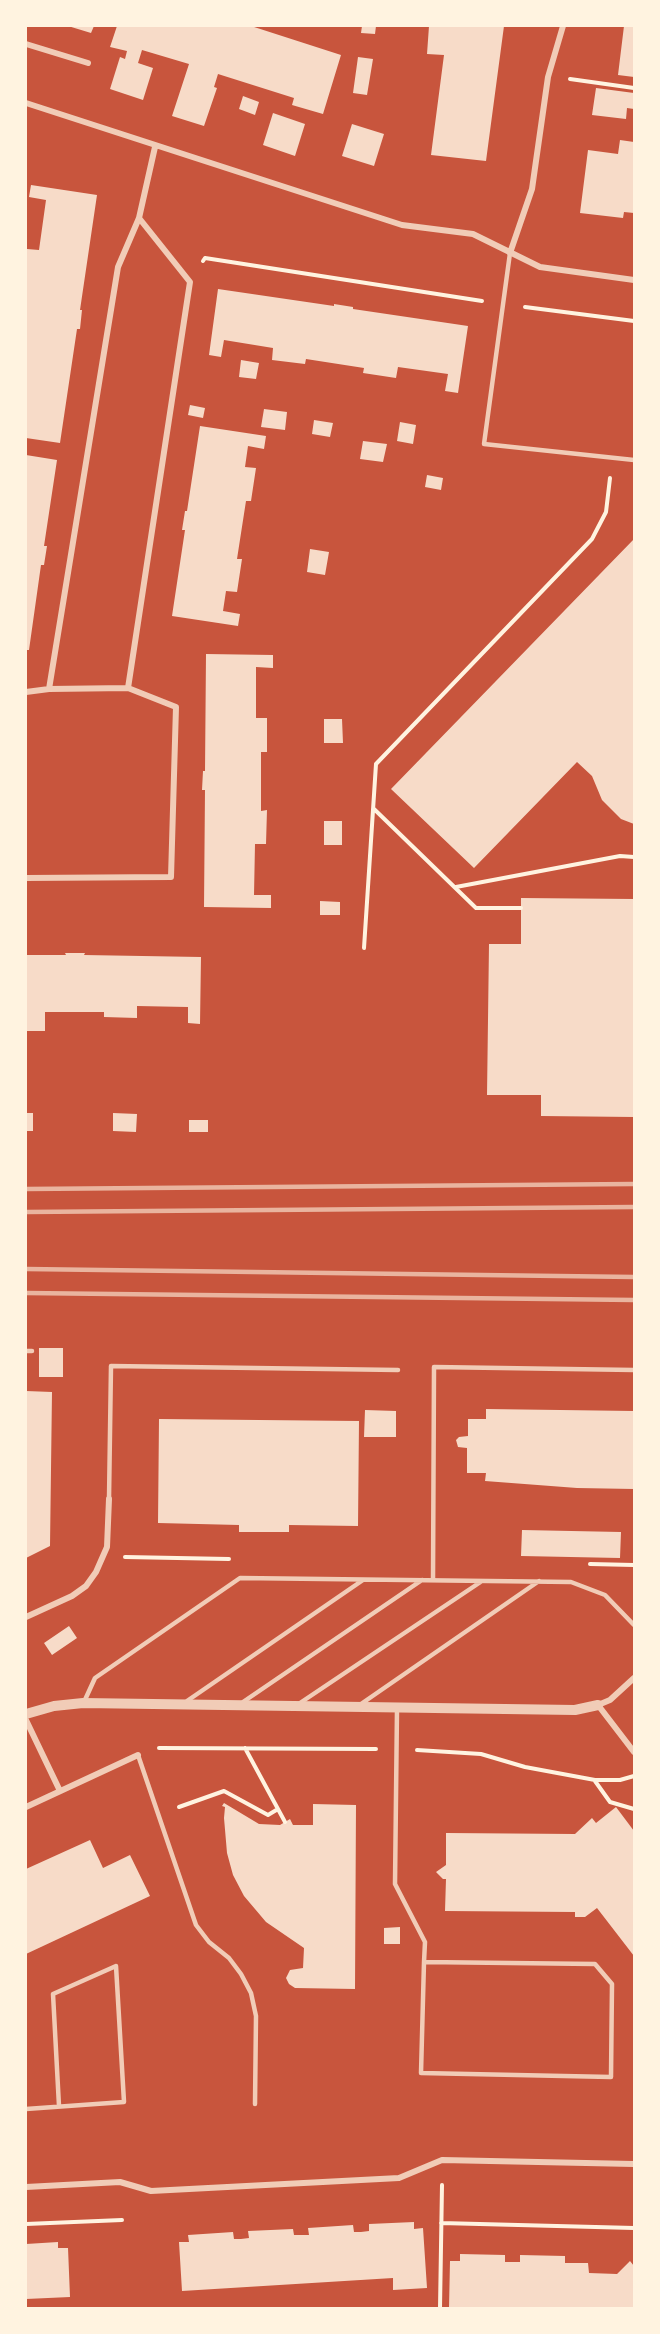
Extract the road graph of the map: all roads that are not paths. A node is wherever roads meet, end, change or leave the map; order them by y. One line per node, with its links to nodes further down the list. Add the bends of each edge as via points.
1 (563, 26): 7 (street, via 548,77 532,189)
2 (26, 44): 3 (street)
3 (88, 63)
4 (26, 103): 5 (street)
5 (155, 147): 6 (street); 7 (street, via 402,225 473,234)
6 (139, 218): 10 (street, via 190,282); 11 (street, via 118,267)
7 (510, 253): 8 (street, via 540,267); 9 (lane, via 484,444)
8 (634, 280)
9 (634, 460)
10 (128, 688): 11 (street); 13 (street, via 176,707 171,877)
11 (49, 689): 12 (street)
12 (26, 692)
13 (26, 878)
14 (26, 1351): 15 (lane)
15 (32, 1352)
16 (398, 1370): 18 (lane, via 111,1366)
17 (634, 1370): 21 (lane, via 434,1367)
18 (110, 1499): 24 (street, via 104,1557 96,1572 72,1596)
19 (364, 1579): 20 (lane); 27 (lane, via 240,1578 95,1678); 28 (lane)
20 (423, 1580): 21 (lane); 30 (lane)
21 (433, 1580): 22 (lane)
22 (483, 1580): 23 (lane); 31 (lane)
23 (539, 1580): 25 (lane, via 571,1582 596,1590); 32 (lane)
24 (26, 1617)
25 (634, 1625)
26 (634, 1678): 29 (street, via 610,1700)
27 (83, 1703): 28 (street); 34 (street)
28 (183, 1705): 30 (street)
29 (598, 1705): 33 (street, via 575,1710); 36 (street)
30 (239, 1706): 31 (street)
31 (295, 1706): 32 (street)
32 (356, 1708): 33 (street)
33 (397, 1708): 40 (lane, via 395,1884 425,1942)
34 (26, 1714)
35 (26, 1720): 38 (street)
36 (634, 1752)
37 (138, 1755): 38 (street); 41 (lane, via 196,1925 208,1942 229,1958 251,1993 256,2016)
38 (60, 1791): 39 (street)
39 (26, 1807)
40 (424, 1962): 40 (lane, via 421,2073 610,2077 612,1984 595,1964)
41 (255, 2104)
42 (59, 2106): 42 (lane, via 124,2102 116,1966 53,1994); 43 (lane)
43 (26, 2109)
44 (634, 2164): 45 (street, via 442,2160 399,2178 151,2192 120,2182)
45 (26, 2187)

